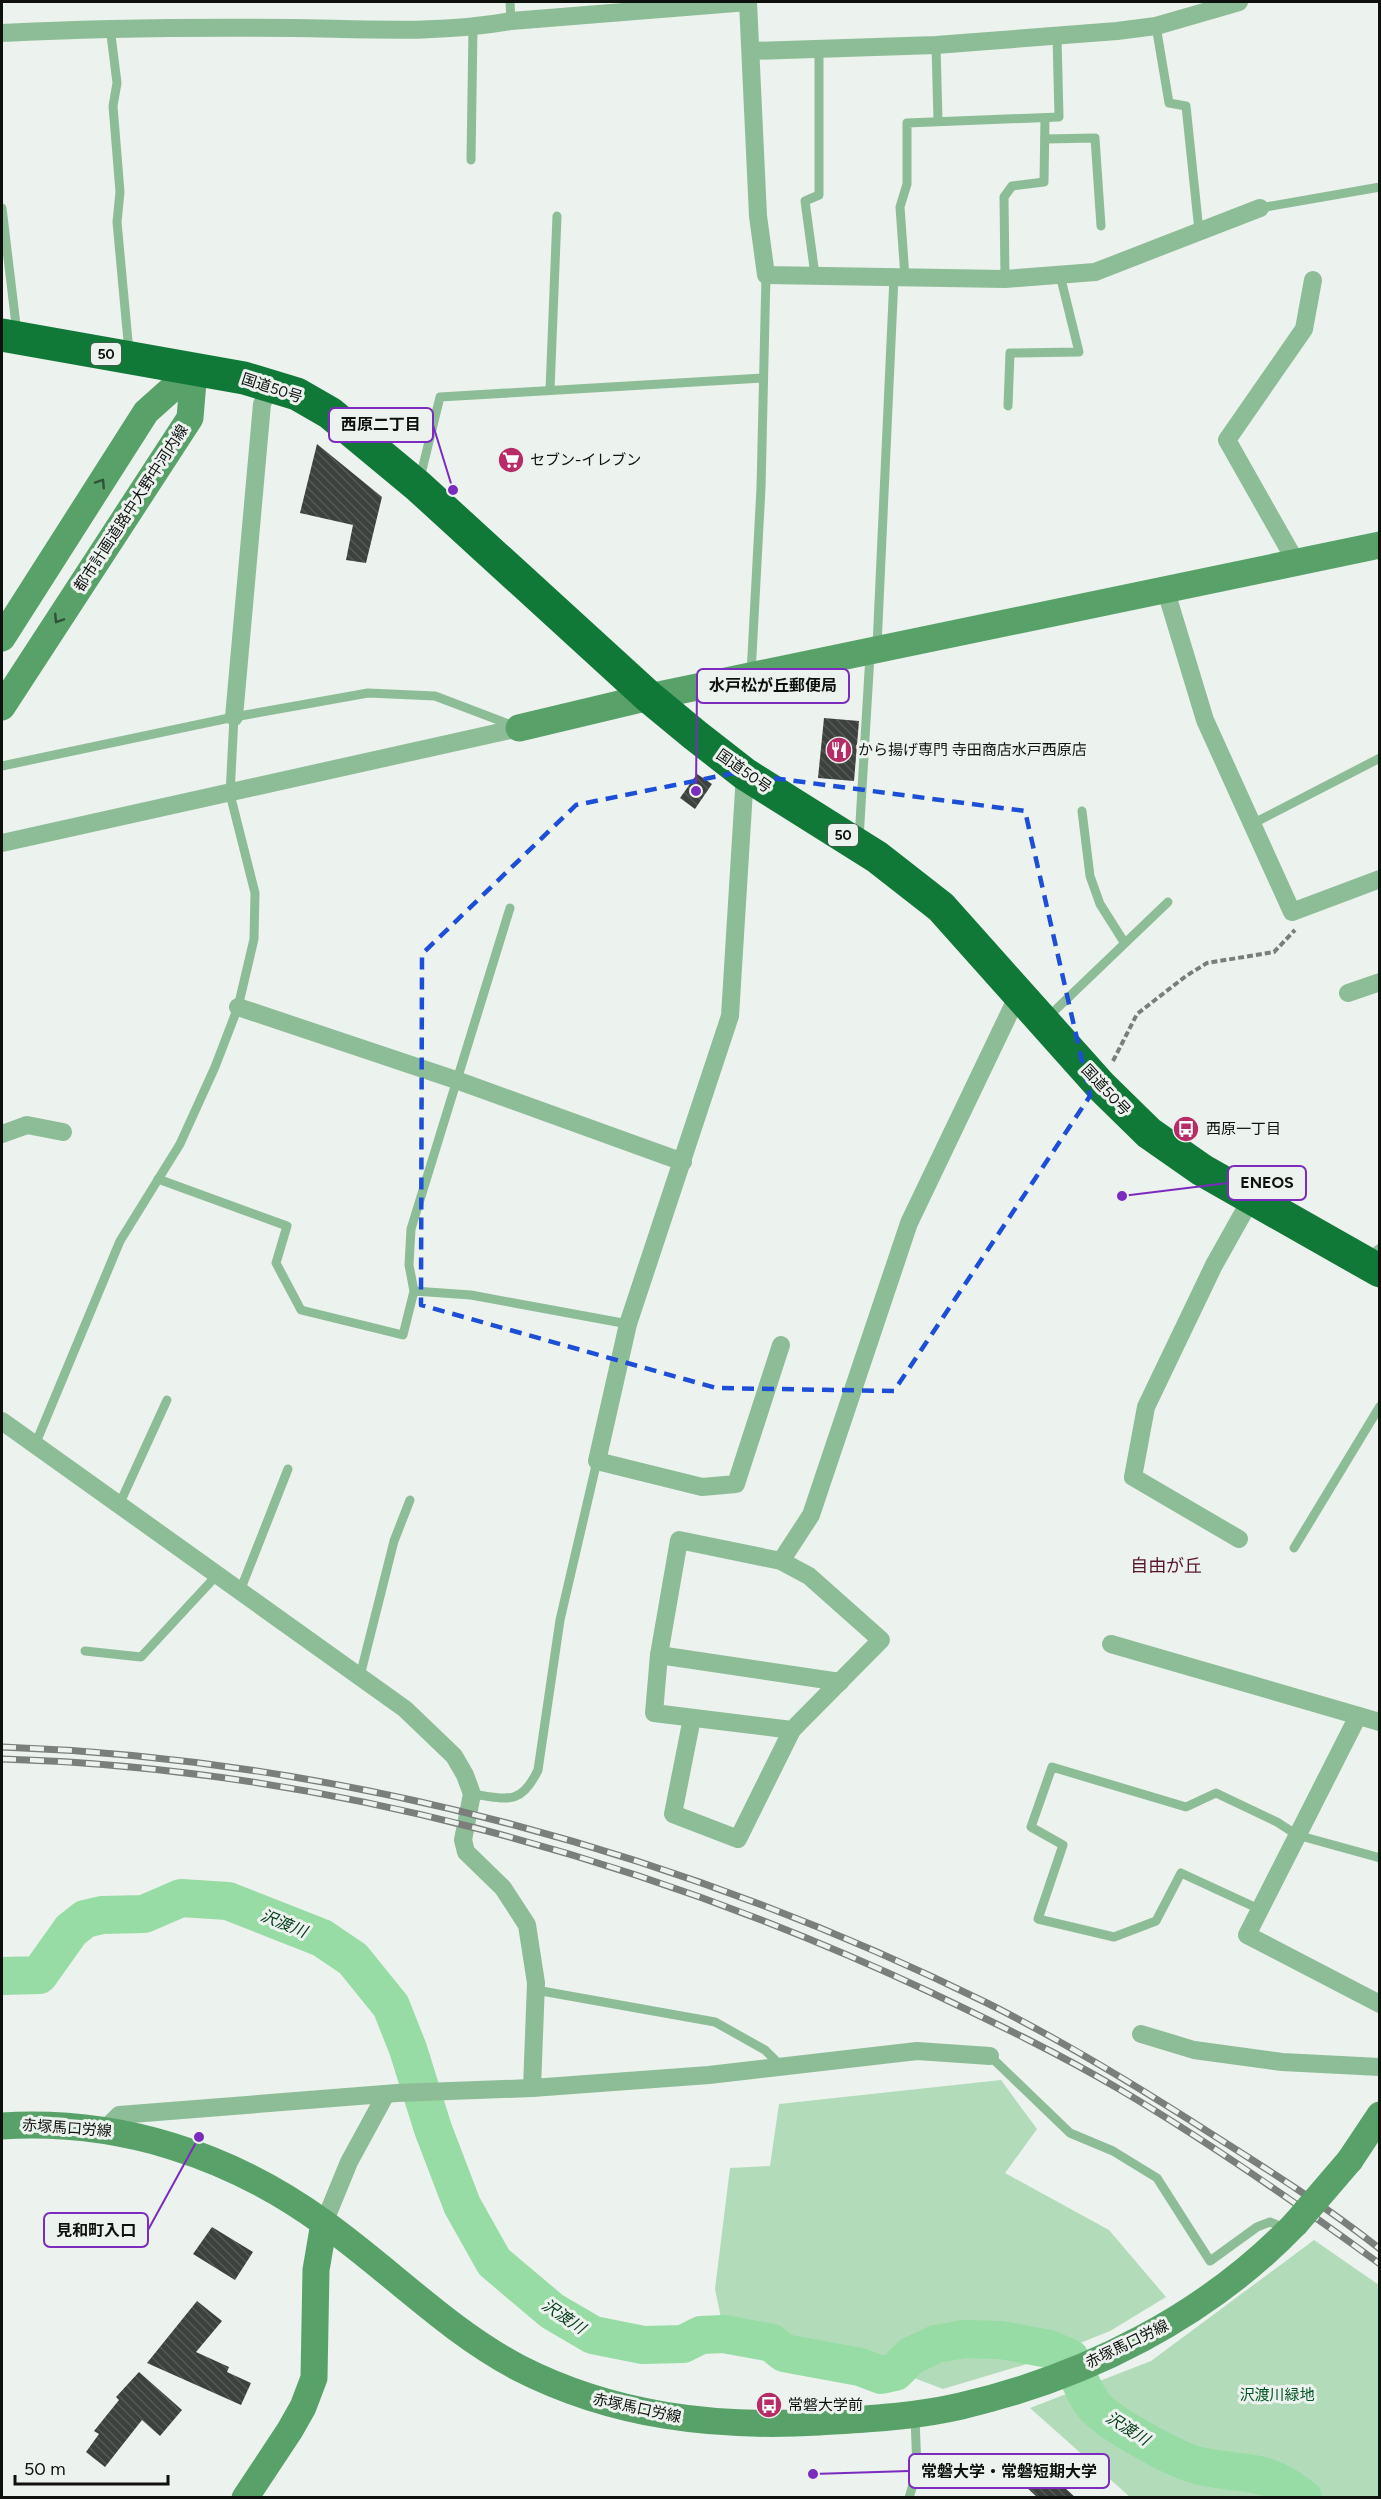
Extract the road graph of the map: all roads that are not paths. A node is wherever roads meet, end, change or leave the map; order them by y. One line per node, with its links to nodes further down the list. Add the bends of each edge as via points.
1 (510, 2): 5 (lane)
2 (748, 2): 4 (street); 13 (street)
3 (1239, 2): 6 (street)
4 (615, 7): 5 (street)
5 (511, 21): 8 (street)
6 (1156, 26): 10 (street); 23 (lane, via 1169,103 1186,106)
7 (110, 27): 8 (street, via 377,31); 9 (street); 31 (lane, via 117,83 113,106 120,192 117,222)
8 (473, 28): 17 (lane)
9 (2, 33)
10 (1057, 37): 11 (street); 14 (lane, via 1059,117)
11 (936, 45): 12 (street); 15 (lane)
12 (819, 48): 13 (street); 25 (lane, via 819,195 805,201)
13 (751, 51): 24 (street, via 758,216)
14 (1045, 118): 15 (lane); 16 (lane)
15 (938, 122): 27 (lane, via 907,123 907,184 900,207)
16 (1045, 140): 22 (lane, via 1095,138); 28 (lane, via 1044,182 1012,186 1004,197)
17 (471, 160)
18 (1380, 187): 20 (lane)
19 (2, 208): 30 (lane)
20 (1260, 208): 23 (street)
21 (557, 216): 35 (lane)
22 (1101, 226)
23 (1199, 231): 26 (street, via 1095,272)
24 (766, 275): 25 (street); 33 (lane)
25 (815, 275): 27 (street)
26 (1060, 275): 28 (street); 36 (lane, via 1079,352 1010,353)
27 (899, 277): 28 (street); 42 (lane)
28 (1005, 279)
29 (1313, 280): 39 (street, via 1304,329 1227,440)
30 (10, 337): 31 (highway, 国道50号 / 50)
31 (130, 358): 32 (highway, 国道50号 / 50)
32 (194, 369): 34 (highway, 国道50号 / 50); 41 (street, one-way to 32, via 146,412); 45 (street, 都市計画道路中大野中河内線, one-way to 45, via 190,418)
33 (763, 378): 35 (lane); 43 (lane)
34 (270, 385): 37 (highway, 国道50号 / 50, via 297,394 330,413); 46 (street, via 261,409)
35 (550, 390): 37 (lane, via 440,397)
36 (1008, 406)
37 (418, 486): 44 (highway, 国道50号 / 50)
38 (1380, 545): 39 (street)
39 (1296, 562): 40 (street)
40 (1165, 588): 42 (street); 53 (street, via 1205,720)
41 (2, 638)
42 (873, 652): 43 (street); 55 (lane)
43 (751, 677): 44 (street)
44 (649, 697): 47 (street); 50 (highway, 国道50号 / 50)
45 (2, 707)
46 (234, 717): 47 (lane, via 368,693 435,696); 49 (lane); 51 (lane)
47 (519, 728): 51 (street)
48 (1380, 758): 53 (lane)
49 (2, 766)
50 (745, 774): 55 (highway, 国道50号 / 50); 68 (street, via 730,1017)
51 (230, 794): 54 (street); 63 (lane, via 255,893 254,939)
52 (1083, 811): 59 (lane, via 1090,876 1100,904)
53 (1254, 823): 56 (street, via 1292,912)
54 (2, 843)
55 (859, 845): 61 (highway, 国道50号 / 50, via 941,907)
56 (1380, 879)
57 (1168, 902): 59 (lane)
58 (510, 908): 65 (lane)
59 (1124, 942): 64 (lane)
60 (1380, 982): 62 (street)
61 (1019, 993): 64 (highway, 国道50号 / 50); 85 (street, via 909,1223 811,1515)
62 (1348, 993)
63 (238, 1007): 65 (street); 69 (lane, via 184,1134)
64 (1042, 1021): 70 (highway, 国道50号 / 50, via 1149,1133)
65 (456, 1080): 68 (street); 72 (lane, via 411,1229 409,1264)
66 (63, 1132): 67 (street, via 27,1125)
67 (2, 1134)
68 (683, 1162): 73 (street)
69 (158, 1179): 72 (lane, via 287,1226 276,1263 301,1310 403,1335); 78 (lane, via 120,1241)
70 (1251, 1199): 71 (highway, 国道50号 / 50); 83 (street, via 1214,1264 1146,1407 1133,1477)
71 (1374, 1260)
72 (414, 1291): 73 (lane, via 471,1295)
73 (628, 1324): 79 (street)
74 (781, 1345): 79 (street, via 736,1484 702,1487)
75 (167, 1400): 82 (lane)
76 (1380, 1406): 84 (lane)
77 (2, 1421): 78 (street)
78 (35, 1445): 82 (street)
79 (597, 1461): 97 (lane, via 560,1620 538,1770 522,1796 506,1799)
80 (288, 1469): 87 (lane)
81 (410, 1500): 91 (lane, via 394,1541)
82 (119, 1505): 86 (street)
83 (1239, 1539)
84 (1294, 1548)
85 (781, 1561): 90 (street, via 679,1540); 92 (street, via 809,1576 881,1640)
86 (217, 1575): 87 (street); 89 (lane, via 141,1657)
87 (240, 1591): 91 (street)
88 (1111, 1644): 93 (street)
89 (85, 1651)
90 (659, 1655): 92 (street); 94 (street, via 654,1713)
91 (360, 1676): 97 (street, via 436,1737 454,1756)
92 (840, 1682): 96 (street)
93 (1358, 1716): 95 (street); 98 (street)
94 (692, 1718): 96 (street); 96 (street, via 673,1814 738,1839)
95 (1380, 1722)
96 (792, 1730)
97 (472, 1794): 101 (street, via 463,1840 466,1852 503,1888 527,1925)
98 (1297, 1835): 99 (lane); 100 (street); 100 (lane, via 1216,1793 1186,1807 1052,1767 1031,1827 1063,1845 1038,1919 1114,1937 1156,1921 1181,1873)
99 (1380, 1858)
100 (1259, 1910): 102 (street, via 1248,1935)
101 (536, 1990): 105 (lane, via 715,2022 765,2049); 107 (street)
102 (1380, 2004)
103 (1141, 2034): 106 (street, via 1194,2049 1260,2059)
104 (990, 2056): 105 (street, via 917,2051); 113 (lane, via 1070,2133 1113,2151 1157,2178 1210,2261 1257,2227 1270,2222)
105 (782, 2067): 107 (street)
106 (1380, 2067)
107 (532, 2088): 108 (street)
108 (392, 2094): 111 (street, via 119,2115); 112 (street, via 349,2162)
109 (1380, 2115): 113 (street, 赤塚馬口労線, bridge, via 1350,2160)
110 (2, 2126): 111 (street, 赤塚馬口労線)
111 (105, 2128): 112 (street, 赤塚馬口労線, via 194,2151 273,2189)
112 (324, 2223): 114 (street, 赤塚馬口労線, via 485,2348 530,2373 591,2399 653,2414 767,2425); 115 (street, via 316,2270 314,2378 290,2430)
113 (1292, 2227): 114 (street, 赤塚馬口労線, via 1214,2294 1135,2344 1040,2383 960,2407)
114 (915, 2414): 116 (lane, via 917,2471)
115 (245, 2498)
116 (909, 2498)

